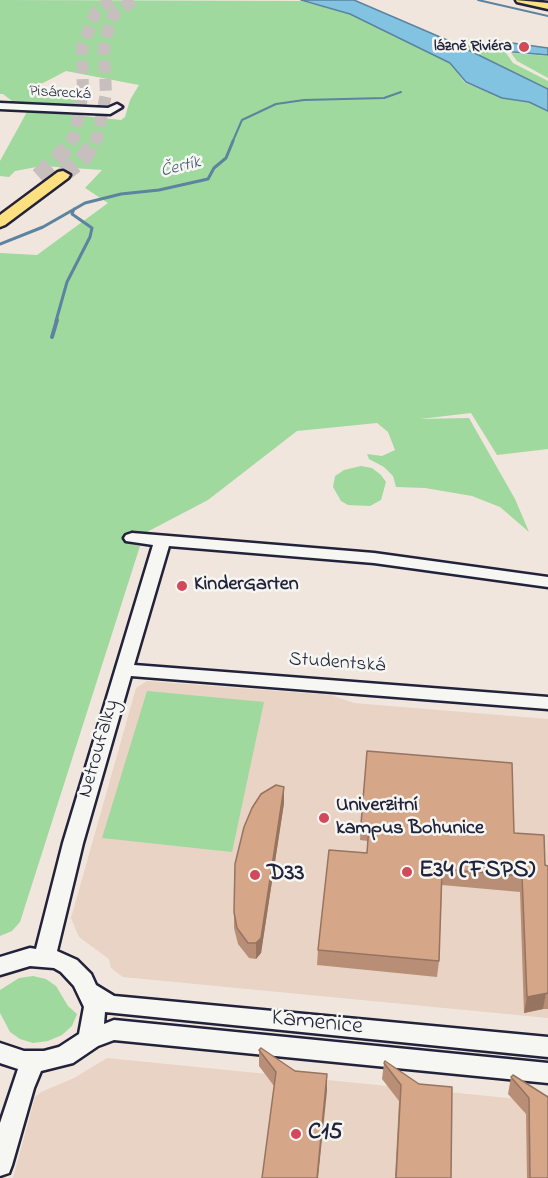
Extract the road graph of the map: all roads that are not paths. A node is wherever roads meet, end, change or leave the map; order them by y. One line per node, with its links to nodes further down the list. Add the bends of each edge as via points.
1 (521, 0): 2 (highway)
2 (543, 3)
3 (0, 106): 4 (street, Pisárecká, via 110,111)
4 (117, 107)
5 (63, 174): 8 (highway)
6 (38, 176): 7 (highway)
7 (0, 206)
8 (0, 222)
9 (132, 538): 10 (street)
10 (162, 542): 11 (street, via 374,558); 12 (street, Netroufalky)
11 (548, 582)
12 (123, 670): 13 (street, Studentská); 14 (street, Netroufalky)
13 (548, 703)
14 (44, 957): 15 (street); 16 (street, Kamenice, via 69,966)
15 (0, 966)
16 (90, 992): 17 (street, via 95,1007); 18 (street, Kamenice, via 114,1005)
17 (90, 1039): 20 (street, Kamenice, via 64,1056); 21 (street, Kamenice, via 114,1030)
18 (548, 1047)
19 (0, 1055): 20 (street, Kamenice)
20 (33, 1062): 22 (street)
21 (548, 1073)
22 (0, 1165)

